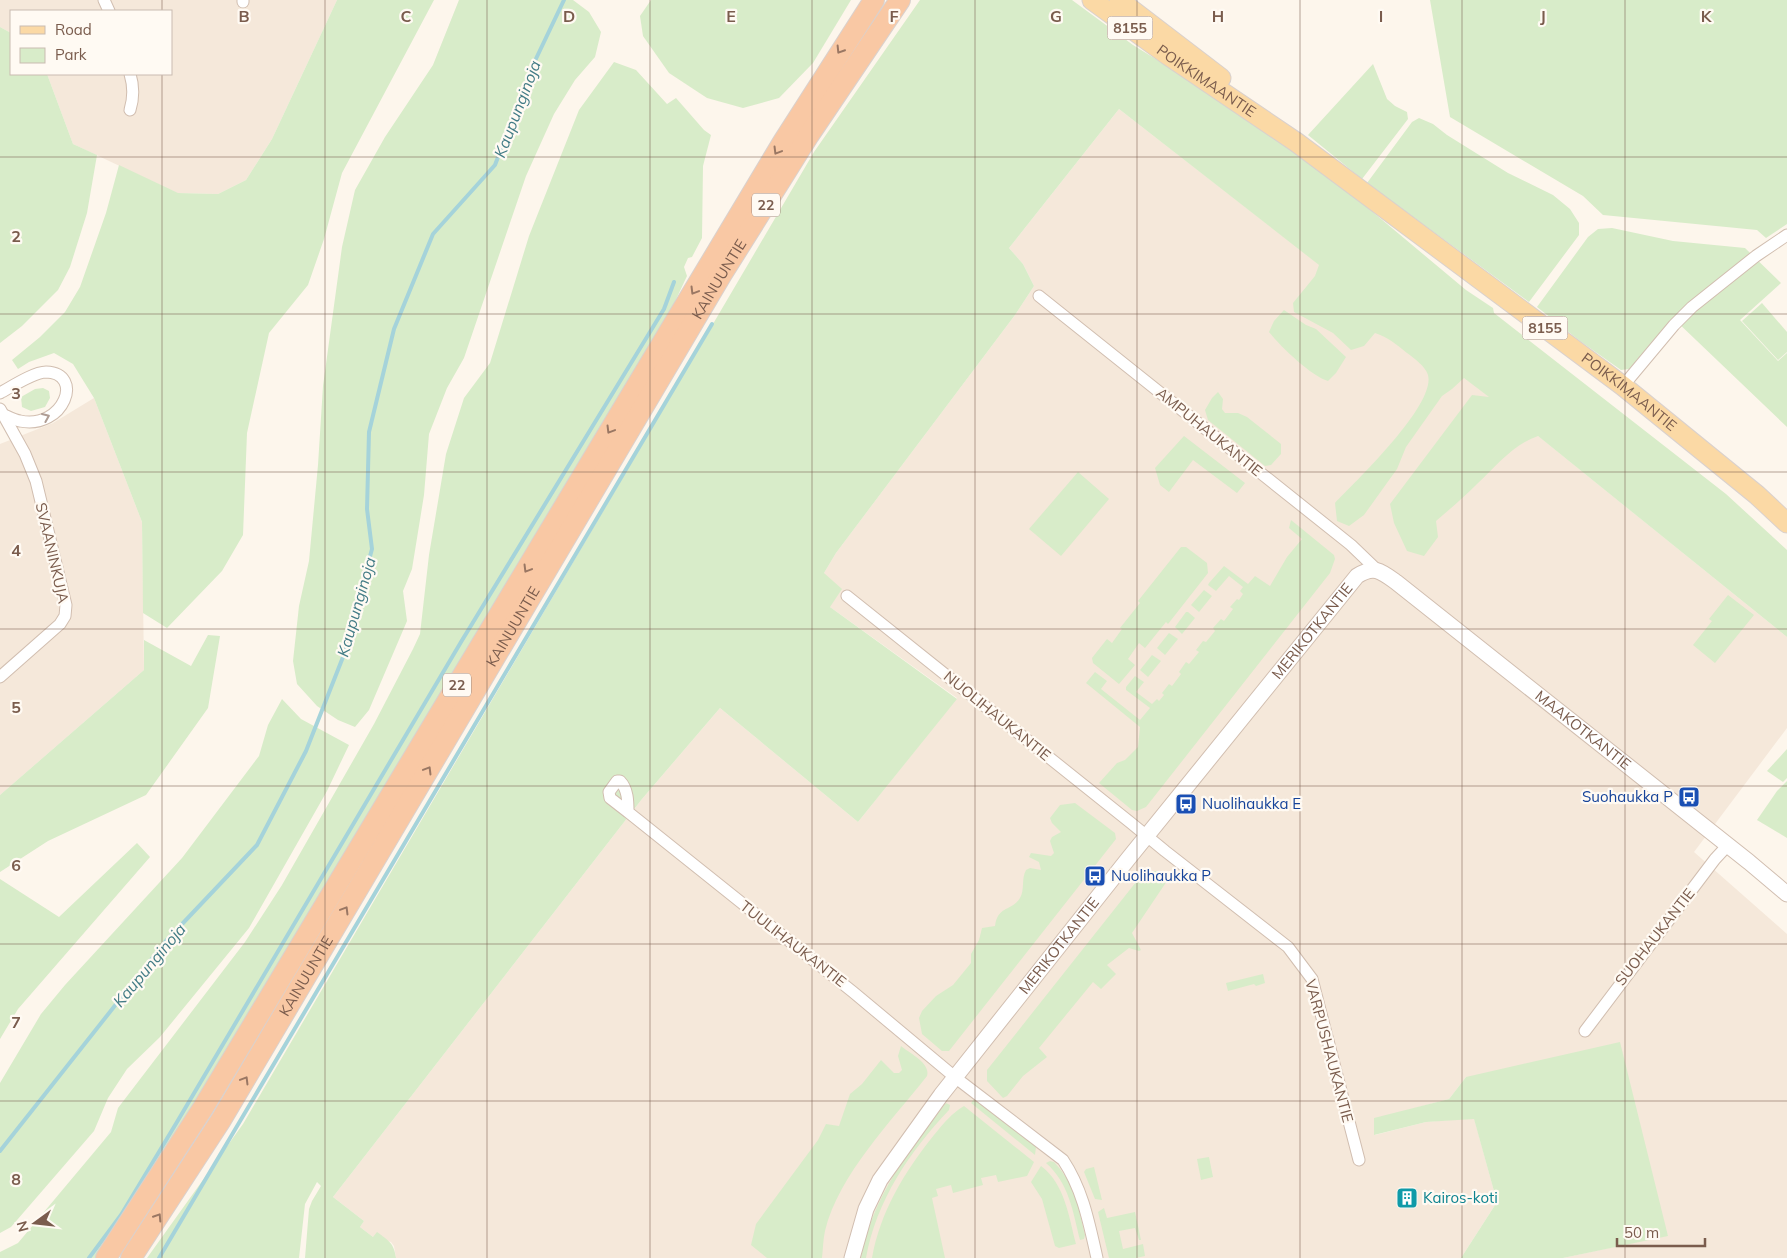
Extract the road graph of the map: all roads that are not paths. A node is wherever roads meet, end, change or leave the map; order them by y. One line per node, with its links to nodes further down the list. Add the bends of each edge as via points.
1 (900, 0): 6 (highway, KAINUUNTIE / 22)
2 (909, 0): 6 (highway)
3 (1092, 0): 9 (main road, POIKKIMAANTIE / 8155)
4 (1119, 0): 9 (main road, POIKKIMAANTIE / 8155, via 1242,94)
5 (871, 3): 26 (highway, KAINUUNTIE / 22, one-way to 26, via 778,150 203,1108)
6 (866, 52): 27 (highway, KAINUUNTIE / 22, one-way to 6, via 226,1111 722,274 809,135)
7 (130, 75): 8 (street, via 134,99)
8 (130, 110)
9 (1296, 142): 12 (main road, POIKKIMAANTIE / 8155)
10 (1787, 235): 12 (street, via 1692,307)
11 (1039, 296): 16 (street, AMPUHAUKANTIE, via 1351,545)
12 (1624, 386): 15 (main road, POIKKIMAANTIE / 8155)
13 (0, 393): 14 (street, one-way to 13, via 19,421 42,419 62,406 67,392 60,378 46,372)
14 (1, 412): 18 (street, SVAANINKUJA, via 25,454 36,482 66,605 60,624)
15 (1787, 523)
16 (1377, 570): 20 (street, MERIKOTKANTIE, via 1357,576); 21 (street, MAAKOTKANTIE)
17 (847, 596): 20 (street, NUOLIHAUKANTIE)
18 (0, 677)
19 (628, 812): 24 (street, TUULIHAUKANTIE)
20 (1147, 837): 24 (street, MERIKOTKANTIE); 25 (street, VARPUSHAUKANTIE, via 1288,947 1312,979)
21 (1728, 846): 22 (street, MAAKOTKANTIE); 23 (street, SUOHAUKANTIE)
22 (1787, 894)
23 (1585, 1031)
24 (956, 1078): 28 (street, MERIKOTKANTIE, via 880,1180 866,1209); 29 (street, TUULIHAUKANTIE, via 1063,1160 1082,1196)
25 (1359, 1160)
26 (106, 1258)
27 (131, 1258)
28 (852, 1258)
29 (1097, 1258)

